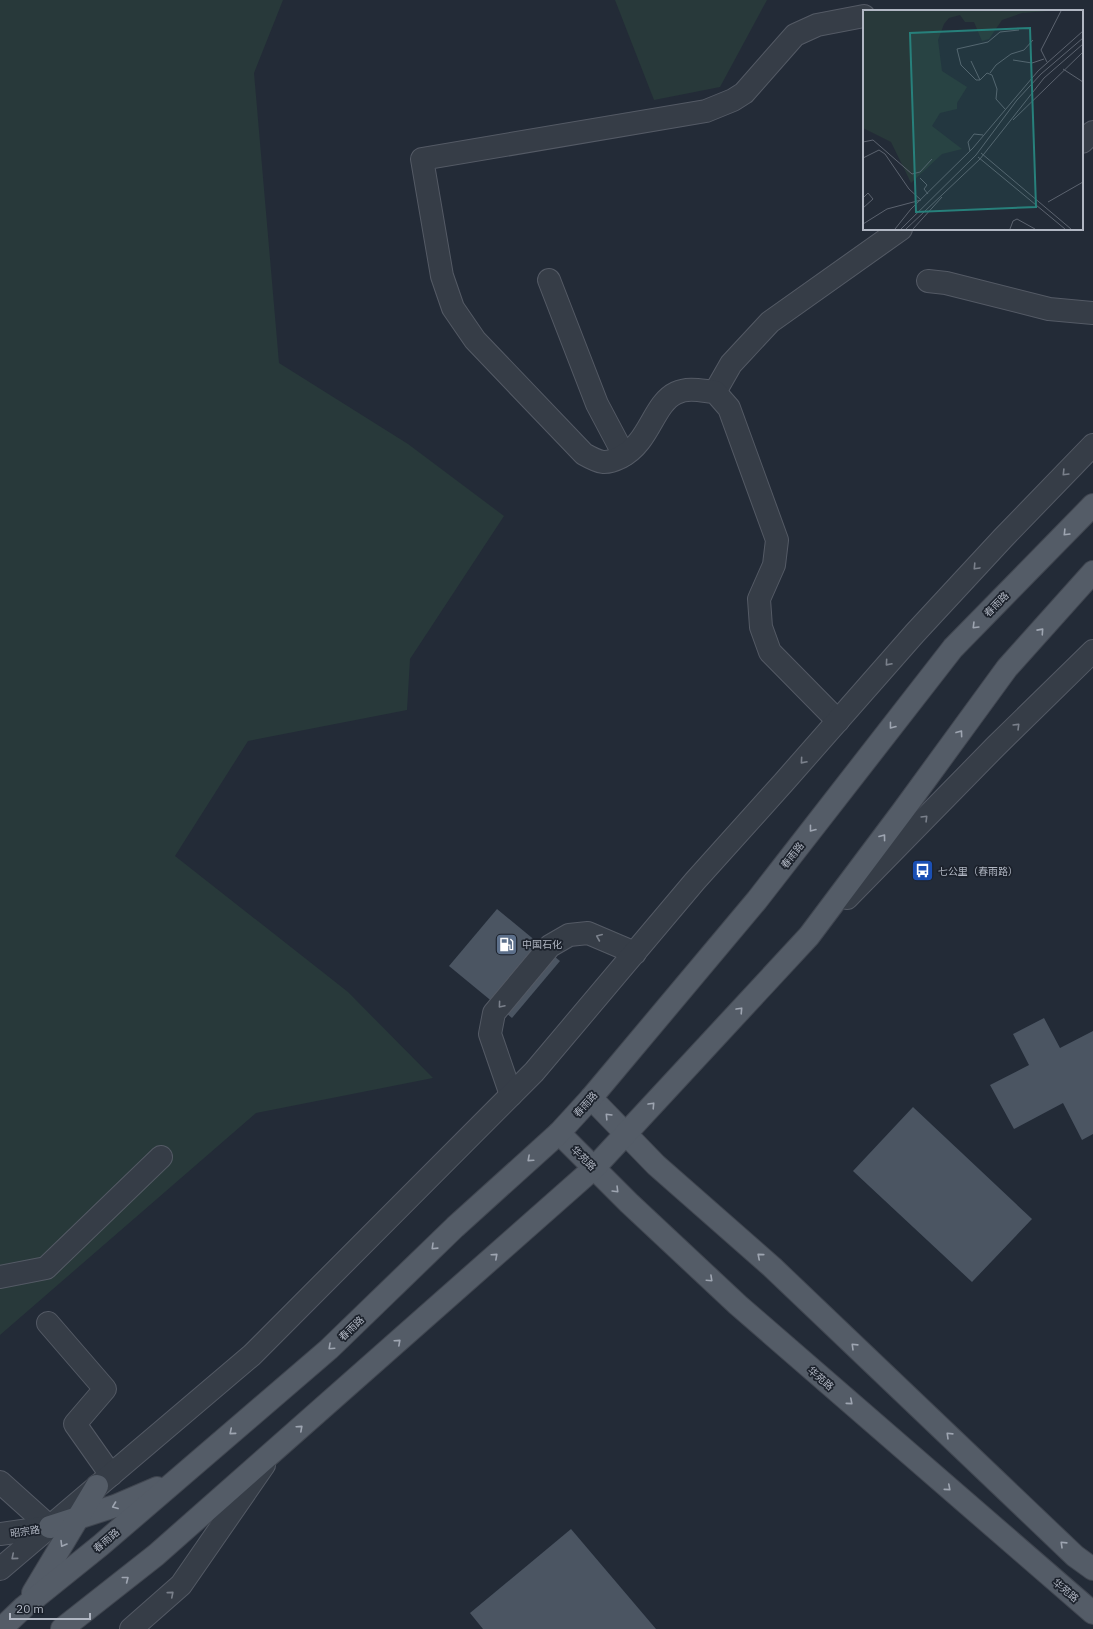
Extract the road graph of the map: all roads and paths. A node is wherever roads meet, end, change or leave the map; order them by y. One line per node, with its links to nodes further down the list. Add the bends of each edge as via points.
1 (863, 16): 10 (street, via 817,25 794,35 744,93 706,111 422,159 442,276 453,308 476,340 584,454 596,460 609,462)
2 (1093, 132): 3 (street)
3 (1083, 141)
4 (900, 230): 8 (street, via 770,322 730,364)
5 (550, 280): 10 (street, via 597,404)
6 (928, 281): 7 (street, via 946,283 1049,310)
7 (1093, 313)
8 (715, 392): 10 (street, via 688,389 675,394 664,402 643,437); 14 (street, via 729,408 777,540 774,565 759,599 761,627 770,652)
9 (1093, 445): 14 (street, one-way to 14, via 915,633)
10 (624, 455)
11 (1093, 506): 18 (main road, 春雨路, one-way to 18, via 953,648 757,900)
12 (1093, 572): 15 (main road, one-way to 12, via 1007,668)
13 (1093, 651): 15 (street, one-way to 13)
14 (838, 721): 16 (street, one-way to 16, via 695,881)
15 (809, 936): 20 (main road, one-way to 15)
16 (635, 953): 17 (street, via 534,1072); 17 (street, one-way to 17, via 588,933 569,935 550,946 494,1012 490,1034)
17 (511, 1095): 27 (street, via 252,1355)
18 (591, 1098): 19 (main road, 春雨路); 20 (main road, one-way to 18)
19 (558, 1133): 22 (main road, 华苑路); 26 (main road, 春雨路, one-way to 26, via 455,1227 329,1349)
20 (626, 1134): 22 (main road); 33 (main road, one-way to 20, via 1075,1556 772,1267 656,1165)
21 (161, 1157): 23 (street, via 46,1268)
22 (594, 1168): 25 (main road, one-way to 22); 35 (main road, 华苑路, one-way to 35, via 738,1305)
23 (0, 1277)
24 (48, 1323): 27 (street, via 105,1389 75,1424)
25 (271, 1454): 37 (main road, one-way to 25, via 156,1555); 38 (street, one-way to 25, via 181,1585)
26 (176, 1479): 29 (main road, one-way to 29, via 114,1506); 34 (main road, 春雨路, via 101,1545)
27 (104, 1481): 29 (main road); 30 (street)
28 (0, 1482): 30 (street)
29 (78, 1518): 30 (main road); 34 (main road, one-way to 34)
30 (50, 1527): 31 (street, 昭宗路); 32 (street, one-way to 32)
31 (0, 1534)
32 (0, 1569)
33 (1093, 1569)
34 (24, 1607): 36 (main road, 春雨路)
35 (1093, 1613)
36 (1, 1629)
37 (62, 1629)
38 (131, 1629)

